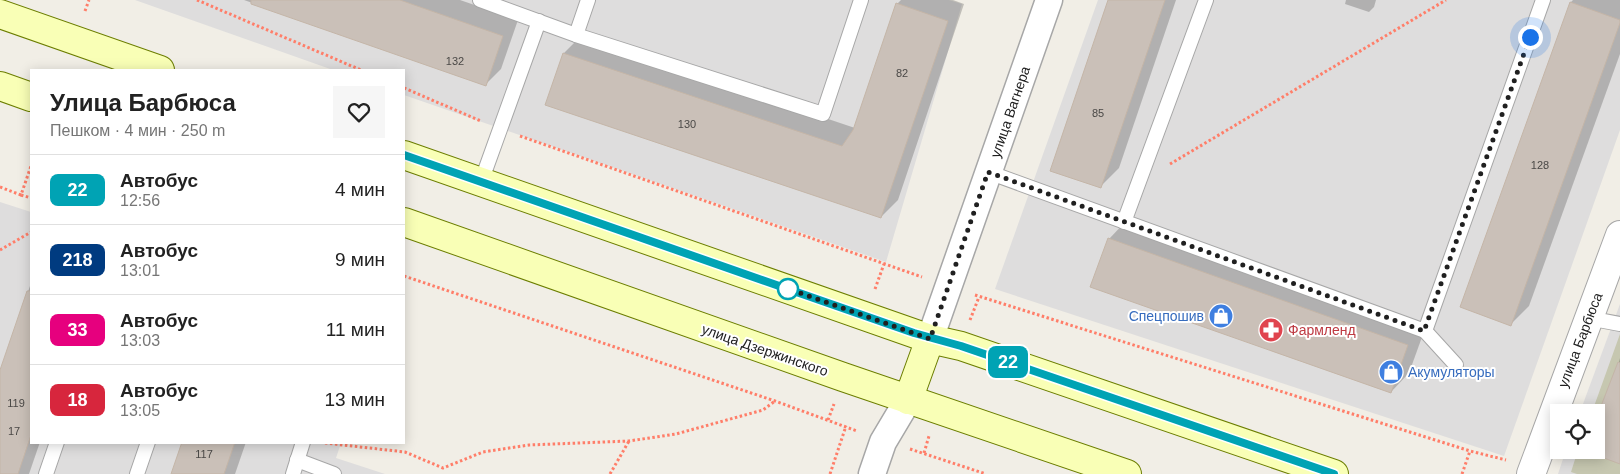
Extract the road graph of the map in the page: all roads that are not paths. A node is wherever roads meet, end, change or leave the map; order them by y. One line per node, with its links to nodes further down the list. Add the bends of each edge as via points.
1 (480, 0): 8 (lane)
2 (588, 0): 9 (lane)
3 (861, 0): 9 (lane, via 822,114)
4 (1049, 0): 14 (street, улица Вагнера)
5 (1206, 0): 17 (lane)
6 (1543, 0): 21 (lane)
7 (0, 14): 10 (main road)
8 (539, 21): 9 (lane); 15 (lane)
9 (576, 35)
10 (157, 69)
11 (0, 86): 12 (main road)
12 (30, 96)
13 (405, 155): 15 (main road)
14 (988, 172): 17 (lane); 22 (street, улица Вагнера)
15 (481, 182): 22 (main road)
16 (405, 222): 24 (main road, улица Дзержинского)
17 (1124, 222): 21 (lane)
18 (1620, 235): 19 (street, улица Барбюса)
19 (1588, 318): 20 (lane); 35 (street, улица Барбюса)
20 (1620, 324)
21 (1424, 331): 23 (lane)
22 (930, 339): 24 (main road, улица Вагнера); 34 (main road, via 961,346)
23 (1456, 365)
24 (908, 400): 32 (street, улица Вагнера, via 883,442); 33 (main road, улица Дзержинского)
25 (56, 444): 29 (lane)
26 (147, 444): 30 (lane)
27 (302, 444): 28 (lane)
28 (295, 467): 31 (lane)
29 (46, 474)
30 (137, 474)
31 (334, 474)
32 (872, 474)
33 (1126, 474)
34 (1334, 474)
35 (1531, 474)

